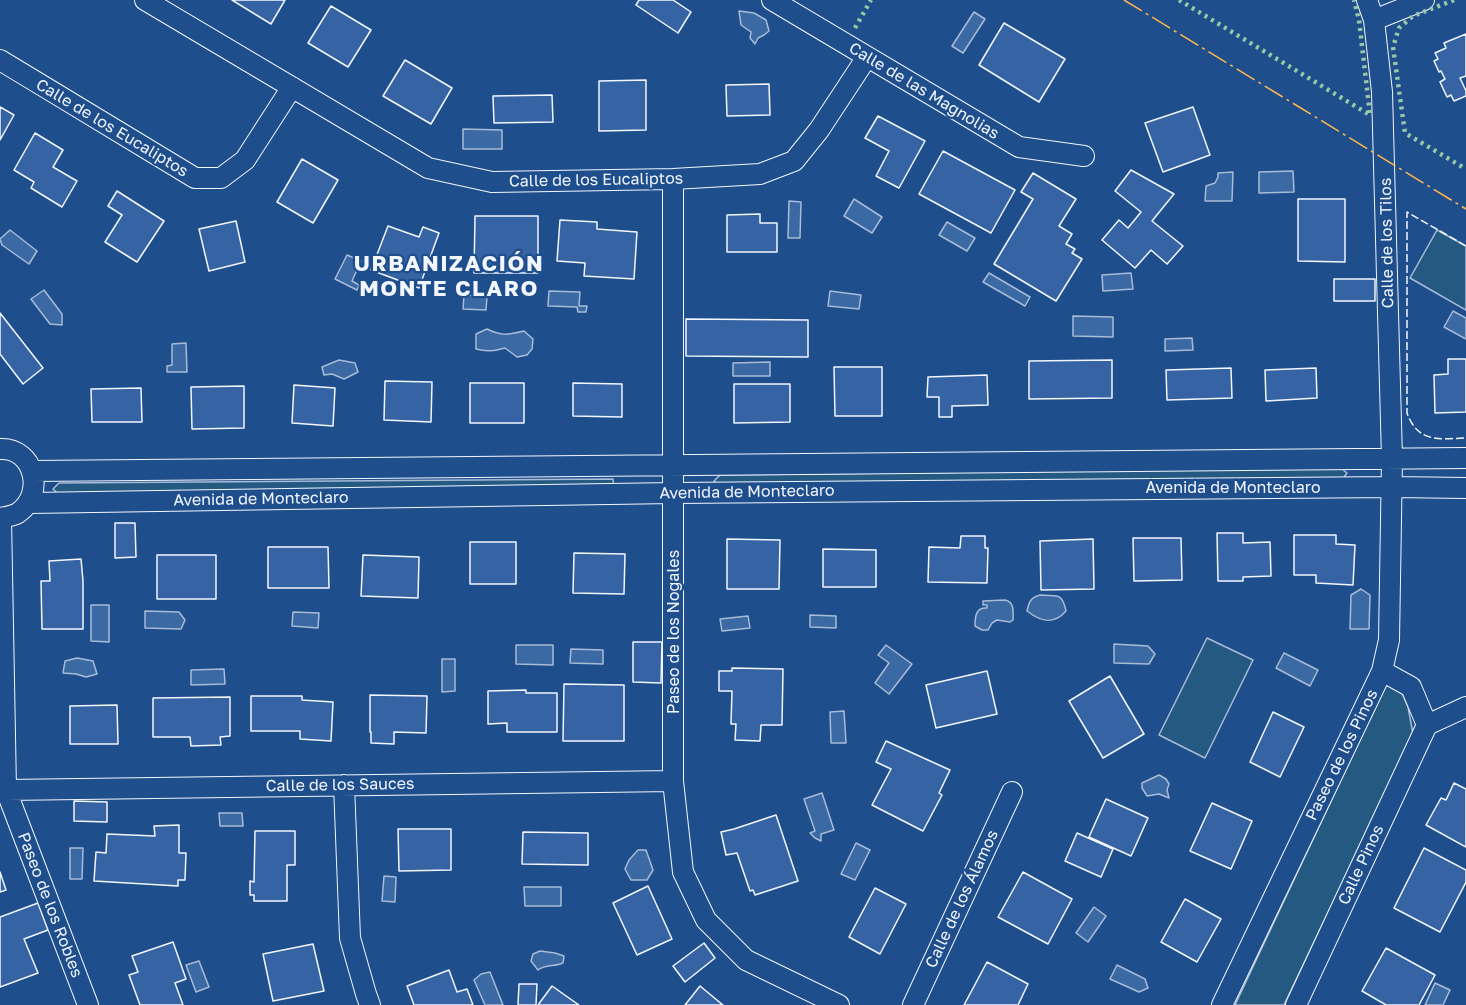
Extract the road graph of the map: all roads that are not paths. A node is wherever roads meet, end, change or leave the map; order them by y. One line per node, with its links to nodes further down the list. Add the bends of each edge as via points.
1 (145, 0): 8 (street, Calle de los Eucaliptos)
2 (772, 0): 6 (street, Calle de las Magnolias)
3 (1367, 0): 5 (street, Calle de los Tilos)
4 (1424, 0): 5 (street)
5 (1374, 20): 13 (street, Calle de los Tilos, via 1382,92)
6 (867, 57): 9 (street, Calle de las Magnolias, via 1019,147); 10 (street, Calle de los Eucaliptos, via 794,161 760,174)
7 (0, 60): 8 (street, Calle de los Eucaliptos, via 195,178 221,178 245,160)
8 (292, 87): 10 (street, Calle de los Eucaliptos, via 428,168 492,182)
9 (1084, 156)
10 (673, 179): 14 (street, Paseo de los Nogales)
11 (0, 449): 15 (street, via 22,456)
12 (1466, 458): 13 (street, Avenida de Monteclaro)
13 (1392, 459): 14 (street, Avenida de Monteclaro); 16 (street, Calle de los Tilos)
14 (674, 465): 15 (street, Avenida de Monteclaro); 18 (street, Paseo de los Nogales)
15 (32, 471): 19 (street, via 33,493)
16 (1393, 487): 17 (street, Avenida de Monteclaro); 18 (street, Avenida de Monteclaro); 21 (street, Paseo de los Pinos, via 1389,640)
17 (1466, 488)
18 (674, 493): 19 (street, Avenida de Monteclaro); 24 (street, Paseo de los Nogales)
19 (29, 503): 20 (street, via 17,513)
20 (1, 518): 26 (street, Paseo de los Robles)
21 (1383, 671): 23 (street, via 1412,687); 32 (street, Paseo de los Pinos)
22 (1466, 707): 23 (street)
23 (1427, 725): 33 (street, Calle Pinos)
24 (673, 781): 25 (street, Calle de los Sauces); 30 (street, Paseo de los Nogales, via 683,872 706,920 746,960)
25 (344, 785): 26 (street, Calle de los Sauces); 29 (street, via 350,938)
26 (6, 790): 28 (street, Paseo de los Robles)
27 (1012, 792): 31 (street, Calle de los Álamos)
28 (88, 1005)
29 (370, 1005)
30 (839, 1005)
31 (913, 1005)
32 (1222, 1005)
33 (1296, 1005)

